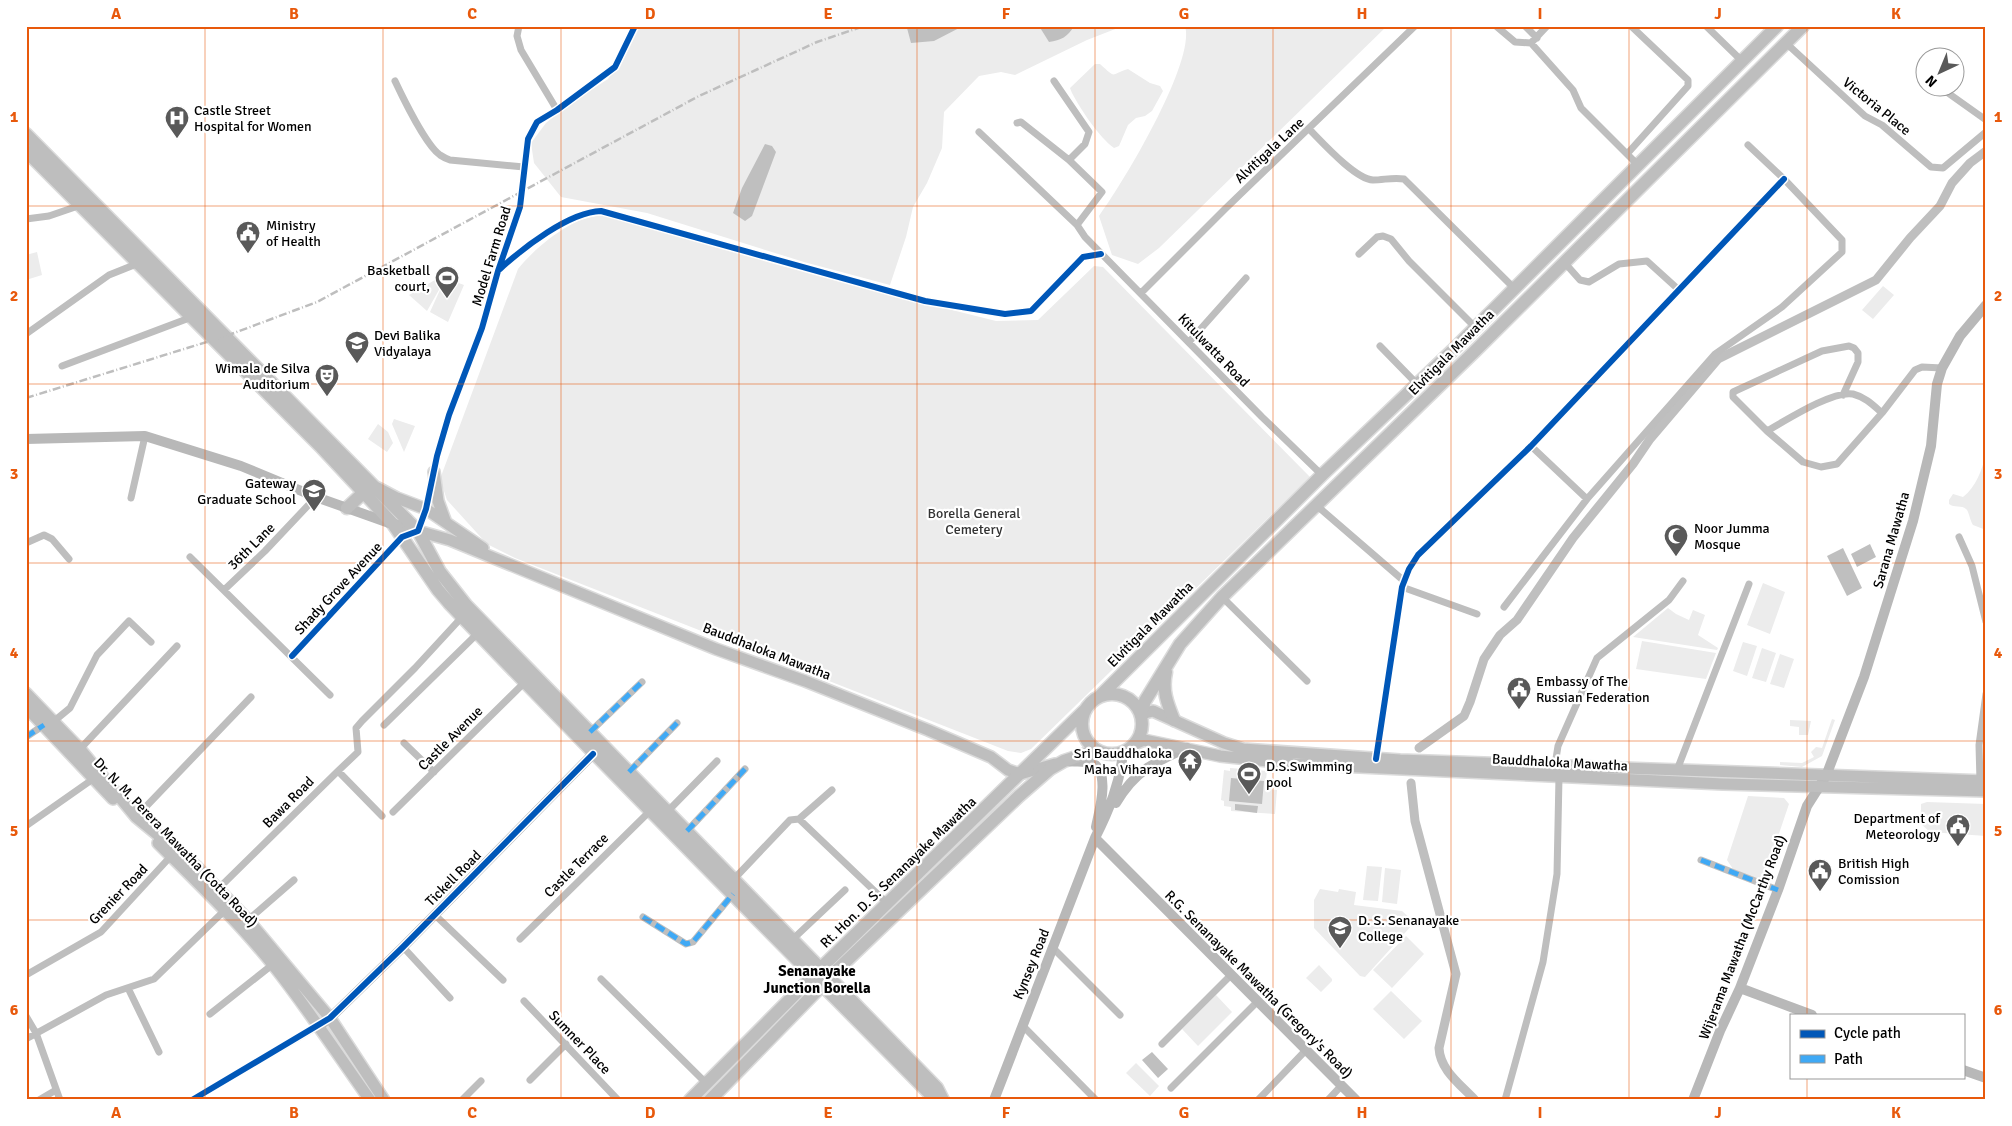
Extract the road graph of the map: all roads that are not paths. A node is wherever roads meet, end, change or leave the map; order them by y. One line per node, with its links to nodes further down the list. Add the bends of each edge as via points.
1 (520, 26): 17 (street, via 517,36 521,50)
2 (635, 26): 17 (street, Model Farm Road, via 616,67)
3 (1416, 26): 20 (street, Alvitigala Lane)
4 (1496, 26): 11 (street, via 1515,42)
5 (1526, 26): 11 (street)
6 (1547, 26): 11 (street)
7 (1631, 26): 26 (street, via 1688,80 1688,86)
8 (1706, 26): 13 (street)
9 (1777, 26): 13 (highway, Elvitigala Mawatha)
10 (1799, 27): 12 (highway, Elvitigala Mawatha)
11 (1534, 40): 26 (street, via 1573,90 1581,108)
12 (1786, 43): 22 (street, Victoria Place, via 1865,116 1882,125 1931,167 1943,168); 35 (highway, Elvitigala Mawatha)
13 (1742, 61): 28 (highway, Elvitigala Mawatha)
14 (395, 81): 29 (street, via 432,148 440,156)
15 (1054, 81): 27 (street, via 1089,132 1085,144)
16 (1955, 98): 18 (street)
17 (557, 110): 29 (street, Model Farm Road, via 537,122 528,139)
18 (1986, 120)
19 (1017, 123): 27 (street, via 1021,122)
20 (1309, 129): 42 (street, via 1363,177 1373,180 1404,179); 44 (street, Alvitigala Lane)
21 (979, 132): 33 (street, Kitulwatta Road)
22 (1986, 132)
23 (26, 134): 62 (highway)
24 (1748, 145): 30 (street)
25 (26, 151): 31 (highway)
26 (1627, 154): 28 (street)
27 (1069, 160): 33 (street, via 1102,192)
28 (1638, 165): 34 (highway, Elvitigala Mawatha)
29 (524, 170): 40 (street, Model Farm Road, bridge, via 520,207)
30 (1784, 179): 43 (street); 65 (street, via 1842,240 1842,252 1782,307 1715,354)
31 (82, 205): 32 (street, via 49,216); 39 (highway)
32 (26, 219)
33 (1077, 225): 36 (street, Kitulwatta Road)
34 (1568, 235): 35 (highway); 42 (highway, Elvitigala Mawatha)
35 (1579, 246): 38 (highway, Elvitigala Mawatha)
36 (1101, 254): 40 (street, via 1083,257 1031,311 1005,314 925,301 601,211 577,216 535,241); 44 (street, Kitulwatta Road)
37 (1359, 254): 47 (street, via 1377,237 1391,238 1409,261)
38 (1564, 261): 43 (street, via 1580,280 1588,282 1619,264 1647,261); 66 (highway, Elvitigala Mawatha)
39 (139, 263): 46 (highway); 48 (street, via 109,275)
40 (498, 271): 60 (street, Model Farm Road, via 482,328 448,415)
41 (1246, 278): 49 (street)
42 (1514, 288): 47 (highway, Elvitigala Mawatha)
43 (1680, 290): 59 (street)
44 (1141, 294): 49 (street, Kitulwatta Road)
45 (1986, 305): 52 (street, Sarana Mawatha, via 1960,336)
46 (193, 317): 51 (street); 62 (highway, via 320,446)
47 (1476, 328): 53 (highway, Elvitigala Mawatha)
48 (26, 334)
49 (1190, 342): 61 (street, Kitulwatta Road)
50 (1380, 346): 53 (street)
51 (62, 366)
52 (1942, 368): 55 (street, via 1915,370); 126 (street, Sarana Mawatha, via 1937,384 1930,446 1913,521 1864,678)
53 (1418, 385): 61 (highway, Elvitigala Mawatha)
54 (1844, 395): 55 (street, via 1852,394 1869,402); 56 (street, via 1822,401); 56 (street, via 1858,362 1858,353 1848,346 1822,351 1738,388 1733,397)
55 (1882, 413): 56 (street, via 1837,464 1821,467 1803,462)
56 (1768, 431)
57 (145, 436): 58 (street, Bauddhaloka Mawatha); 63 (street, Bauddhaloka Mawatha, via 240,466); 64 (street)
58 (26, 439)
59 (1531, 446): 65 (street); 79 (street, via 1418,555)
60 (434, 472): 68 (street, Model Farm Road); 69 (main road, via 438,501)
61 (1322, 475): 98 (highway, Elvitigala Mawatha)
62 (368, 488): 67 (highway); 68 (main road, Bauddhaloka Mawatha); 70 (highway); 71 (highway)
63 (316, 497): 67 (street, Bauddhaloka Mawatha); 81 (street, 36th Lane)
64 (131, 498)
65 (1587, 498): 83 (street)
66 (1316, 505): 79 (street); 82 (highway, Elvitigala Mawatha)
67 (347, 508): 70 (street, Bauddhaloka Mawatha)
68 (426, 509): 69 (main road, Bauddhaloka Mawatha); 71 (street, Model Farm Road)
69 (445, 520): 77 (main road, Bauddhaloka Mawatha)
70 (392, 524): 71 (main road, Bauddhaloka Mawatha); 72 (highway)
71 (418, 531): 72 (street); 77 (main road, Bauddhaloka Mawatha); 107 (highway, via 452,589)
72 (402, 537): 85 (highway, via 438,590); 90 (street, Shady Grove Avenue)
73 (1959, 537): 86 (street, via 1972,566)
74 (26, 543): 76 (street, via 44,536 52,539)
75 (190, 557): 81 (street, 36th Lane)
76 (69, 559)
77 (501, 560): 125 (main road, Bauddhaloka Mawatha, via 716,649 928,730 991,757 1008,770)
78 (1683, 581): 122 (street, via 1669,600 1597,658 1558,746)
79 (1403, 584): 84 (street); 116 (street)
80 (1749, 584): 120 (street)
81 (224, 590): 90 (street, 36th Lane)
82 (1222, 597): 91 (highway, Elvitigala Mawatha, via 1180,644); 92 (street)
83 (1504, 608)
84 (1477, 614)
85 (462, 616): 87 (highway); 121 (street, Bawa Road, via 356,728 358,752)
86 (1986, 622)
87 (478, 633): 93 (highway); 106 (street)
88 (151, 642): 105 (street, via 129,621 97,655 70,708)
89 (177, 646): 112 (street)
90 (292, 656): 97 (street, 36th Lane)
91 (1167, 669): 102 (highway, Elvitigala Mawatha, via 1145,701); 103 (highway, via 1164,683 1166,701)
92 (1307, 681)
93 (525, 682): 115 (highway); 123 (street, Castle Avenue)
94 (642, 682): 107 (street)
95 (26, 693): 105 (main road, Dr. N. M. Perera Mawatha (Cotta Road))
96 (1986, 694): 129 (street, via 1979,745)
97 (330, 695)
98 (1100, 696): 101 (highway); 102 (highway, via 1124,696 1136,705)
99 (251, 697): 136 (street)
100 (26, 707): 105 (main road, Dr. N. M. Perera Mawatha (Cotta Road))
101 (1086, 709): 113 (highway, via 1083,718 1085,736); 125 (highway, Rt. Hon. D. S. Senanayake Mawatha)
102 (1141, 714): 103 (main road, Bauddhaloka Mawatha, via 1153,711); 110 (highway, via 1142,730)
103 (1174, 720): 116 (main road, Bauddhaloka Mawatha, via 1243,749)
104 (677, 723): 124 (street)
105 (49, 724): 108 (street); 112 (main road, Dr. N. M. Perera Mawatha (Cotta Road)); 127 (main road, Dr. N. M. Perera Mawatha (Cotta Road))
106 (384, 725)
107 (590, 732): 124 (highway)
108 (26, 737)
109 (404, 742): 123 (street)
110 (1135, 744): 111 (main road, Bauddhaloka Mawatha, via 1144,740); 114 (highway)
111 (1187, 748): 122 (main road, Bauddhaloka Mawatha, via 1220,756 1295,764); 140 (street, via 1140,772 1120,796)
112 (80, 749): 136 (main road, Dr. N. M. Perera Mawatha (Cotta Road))
113 (1097, 750): 114 (highway); 118 (highway, Rt. Hon. D. S. Senanayake Mawatha); 128 (street, Kynsey Road)
114 (1122, 752): 140 (street, Kynsey Road, via 1119,782)
115 (593, 754): 132 (highway); 151 (street, Tickell Road)
116 (1376, 758): 122 (main road, Bauddhaloka Mawatha)
117 (717, 761): 134 (street)
118 (1064, 761): 125 (main road); 128 (street, via 1091,763); 164 (highway, Rt. Hon. D. S. Senanayake Mawatha, via 1019,796)
119 (745, 769): 139 (street)
120 (1677, 770): 122 (main road, Bauddhaloka Mawatha); 126 (main road, Bauddhaloka Mawatha)
121 (338, 771): 135 (street); 147 (street, Bawa Road)
122 (1557, 771): 130 (main road, Bauddhaloka Mawatha, via 1724,784); 207 (street, via 1556,874 1543,962)
123 (434, 772): 133 (street, Castle Avenue)
124 (628, 772): 134 (highway)
125 (1020, 774): 149 (highway, Rt. Hon. D. S. Senanayake Mawatha)
126 (1826, 776): 129 (main road, Bauddhaloka Mawatha); 130 (street, Sarana Mawatha)
127 (93, 779): 138 (street); 141 (main road, Dr. N. M. Perera Mawatha (Cotta Road))
128 (1104, 780): 140 (street, Kynsey Road)
129 (1984, 784): 130 (main road, Bauddhaloka Mawatha)
130 (1820, 786): 146 (street, Wijerama Mawatha (McCarthy Road), via 1807,806)
131 (832, 790): 137 (street)
132 (651, 810): 148 (highway); 154 (street, Castle Terrace)
133 (393, 812)
134 (668, 812): 139 (highway)
135 (382, 816)
136 (136, 817): 147 (main road, Dr. N. M. Perera Mawatha (Cotta Road), via 197,867)
137 (796, 819): 143 (street); 149 (street)
138 (26, 826)
139 (687, 831): 143 (highway)
140 (1095, 838): 157 (street, Kynsey Road); 161 (street, R.G. Senanayake Mawatha (Gregory's Road))
141 (171, 856): 147 (main road, Dr. N. M. Perera Mawatha (Cotta Road)); 160 (street, Grenier Road, via 101,932)
142 (1701, 860): 146 (street)
143 (734, 879): 155 (highway)
144 (294, 880): 153 (street)
145 (845, 890): 155 (street)
146 (1778, 890): 166 (street, Wijerama Mawatha (McCarthy Road))
147 (215, 892): 150 (main road, Dr. N. M. Perera Mawatha (Cotta Road)); 153 (main road, Dr. N. M. Perera Mawatha (Cotta Road))
148 (733, 894): 152 (street, via 693,942 686,944); 159 (highway)
149 (887, 903): 159 (highway, Rt. Hon. D. S. Senanayake Mawatha)
150 (224, 911): 158 (main road, Dr. N. M. Perera Mawatha (Cotta Road)); 165 (street, via 154,979)
151 (434, 914): 156 (street, Tickell Road); 163 (street)
152 (643, 917)
153 (248, 920): 174 (main road, Dr. N. M. Perera Mawatha (Cotta Road))
154 (520, 939)
155 (793, 939): 159 (highway)
156 (403, 947): 167 (street); 174 (street, Tickell Road)
157 (1052, 947): 172 (street); 175 (street, Kynsey Road)
158 (272, 965): 170 (street); 176 (main road, Dr. N. M. Perera Mawatha (Cotta Road))
159 (817, 972): 164 (highway); 187 (highway, Rt. Hon. D. S. Senanayake Mawatha)
160 (26, 975)
161 (1231, 975): 169 (street, R.G. Senanayake Mawatha (Gregory's Road)); 180 (street)
162 (601, 978): 187 (street)
163 (503, 980)
164 (826, 982): 199 (highway, Rt. Hon. D. S. Senanayake Mawatha); 200 (highway); 201 (highway, via 937,1088)
165 (128, 988): 177 (street, via 106,995); 182 (street)
166 (1740, 988): 171 (street); 208 (street, Wijerama Mawatha (McCarthy Road))
167 (450, 998)
168 (524, 1000): 179 (street, Sumner Place)
169 (1258, 1001): 181 (street, R.G. Senanayake Mawatha (Gregory's Road)); 189 (street)
170 (210, 1014)
171 (1809, 1014)
172 (1120, 1015)
173 (26, 1016): 177 (street)
174 (330, 1018): 176 (street, Tickell Road); 195 (main road, Dr. N. M. Perera Mawatha (Cotta Road))
175 (1022, 1025): 202 (street, Kynsey Road); 203 (street)
176 (318, 1026): 191 (main road, Dr. N. M. Perera Mawatha (Cotta Road)); 194 (street)
177 (36, 1033): 178 (street); 190 (street)
178 (26, 1039)
179 (566, 1044): 185 (street); 197 (street, Sumner Place)
180 (1162, 1044)
181 (1307, 1049): 188 (street, R.G. Senanayake Mawatha (Gregory's Road)); 204 (street)
182 (159, 1052)
183 (1964, 1070): 184 (street)
184 (1986, 1078)
185 (530, 1080)
186 (481, 1081): 196 (street)
187 (706, 1083): 198 (highway, Rt. Hon. D. S. Senanayake Mawatha)
188 (1342, 1085): 205 (street); 206 (street, R.G. Senanayake Mawatha (Gregory's Road))
189 (1171, 1088)
190 (56, 1090): 192 (street); 193 (street)
191 (365, 1098)
192 (39, 1100)
193 (60, 1100)
194 (192, 1100)
195 (384, 1100)
196 (462, 1100)
197 (618, 1100)
198 (690, 1100)
199 (710, 1100)
200 (939, 1100)
201 (944, 1100)
202 (994, 1100)
203 (1096, 1100)
204 (1258, 1100)
205 (1328, 1100)
206 (1356, 1100)
207 (1505, 1100)
208 (1693, 1100)

